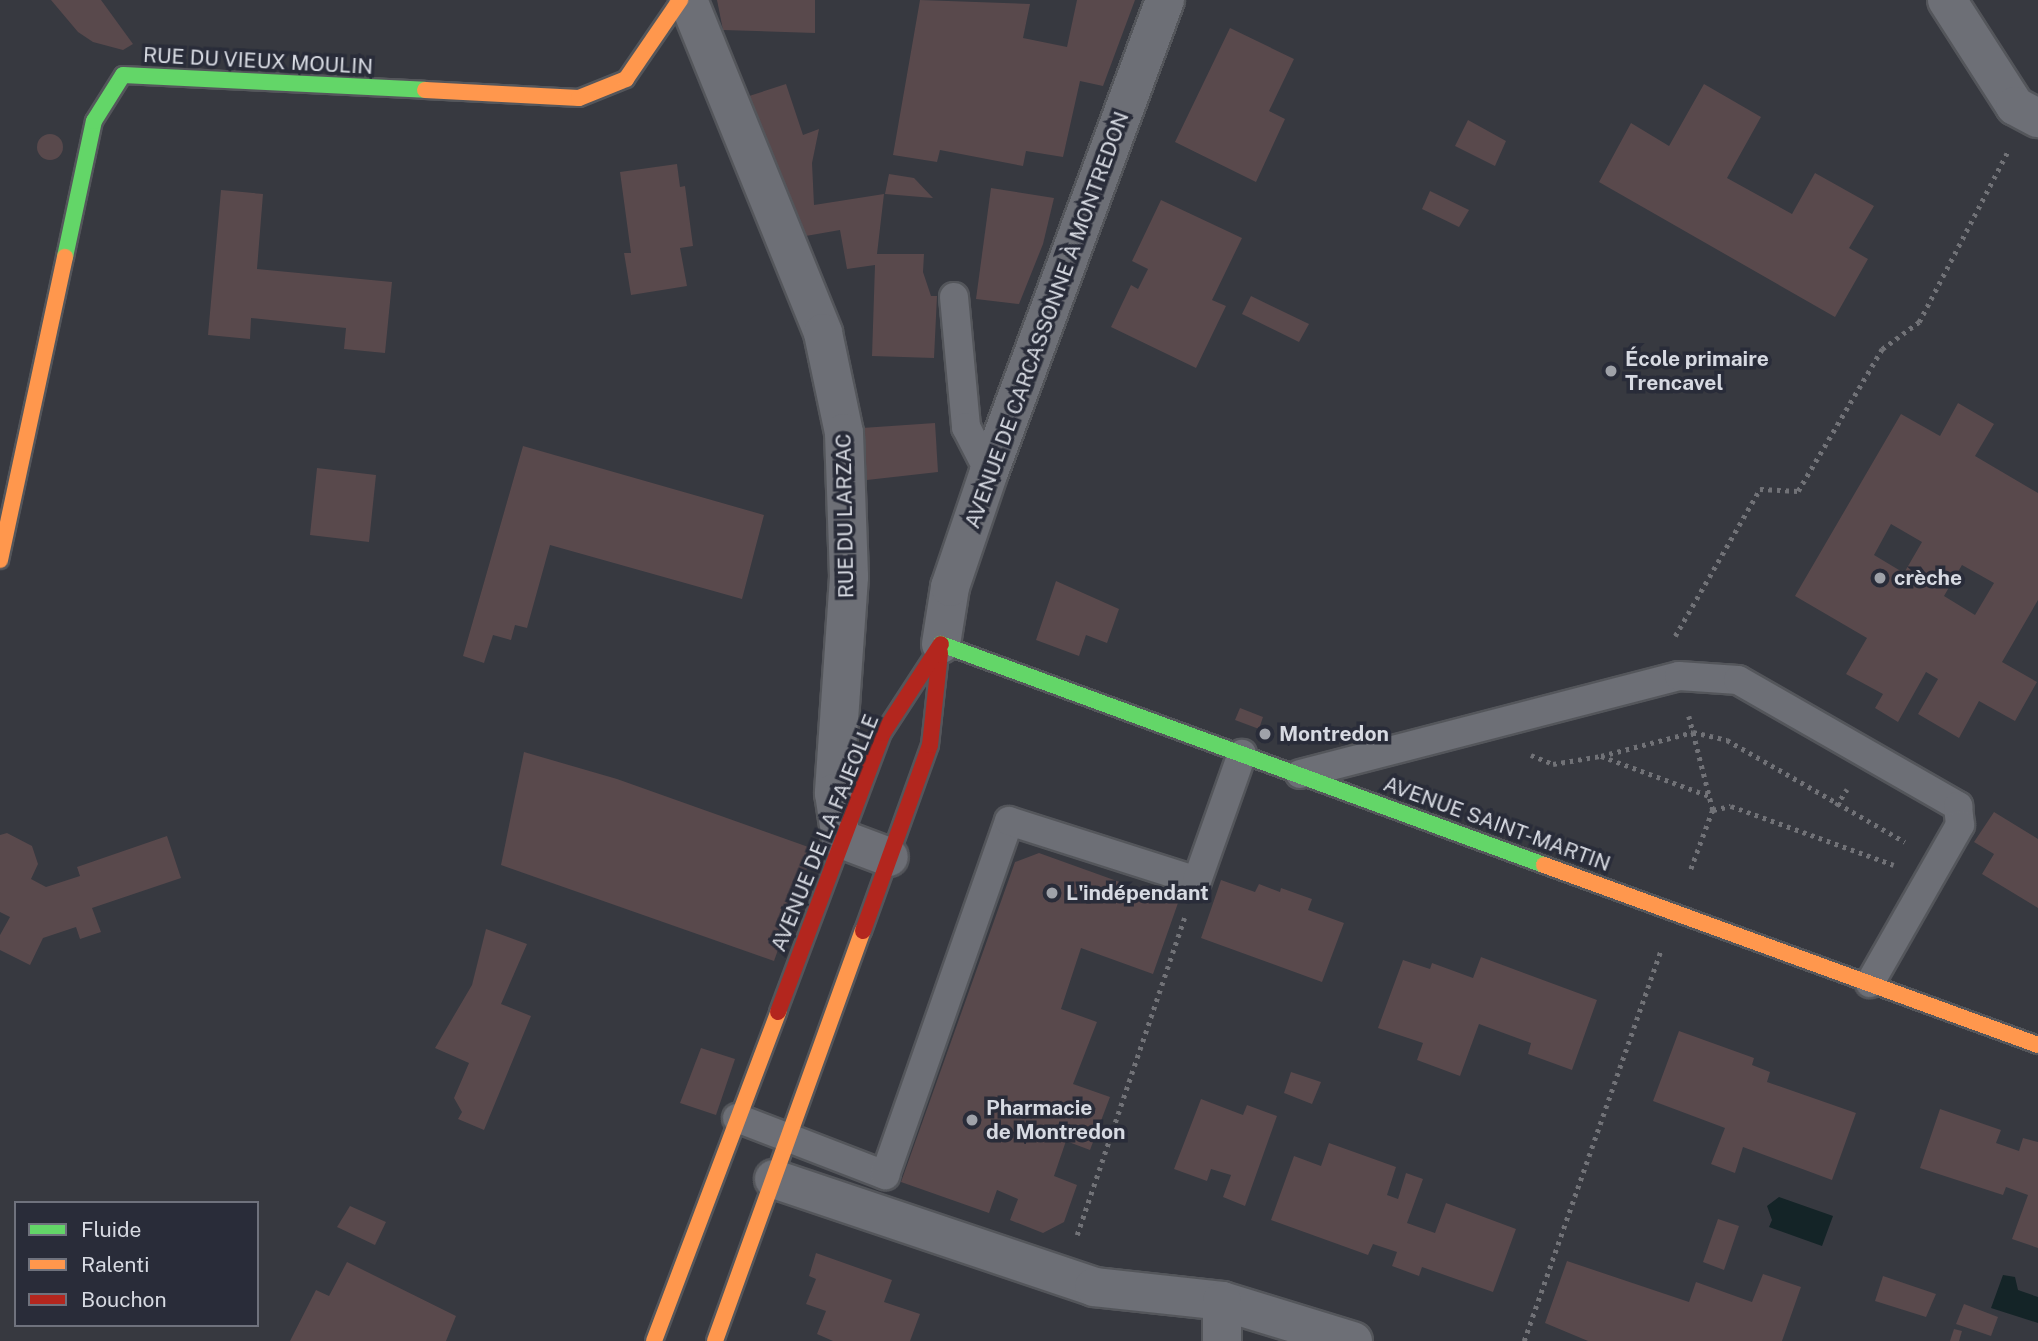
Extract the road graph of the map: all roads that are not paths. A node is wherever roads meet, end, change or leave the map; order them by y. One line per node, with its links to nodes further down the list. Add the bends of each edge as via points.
1 (680, 0): 8 (street, RUE DU VIEUX MOULIN, via 626,79 579,98 123,75 94,121)
2 (688, 0): 12 (street, RUE DU LARZAC, via 823,332 844,433 849,577 834,793)
3 (1165, 0): 7 (street, AVENUE DE CARCASSONNE À MONTREDON)
4 (1947, 0): 5 (street, via 2015,106)
5 (2033, 116)
6 (954, 297): 7 (lane, via 966,427)
7 (989, 472): 9 (street, AVENUE DE CARCASSONNE À MONTREDON, via 950,587)
8 (0, 560)
9 (941, 644): 10 (street, AVENUE SAINT-MARTIN); 12 (street, AVENUE DE LA FAJEOLLE, via 883,733); 13 (street, via 930,745)
10 (1242, 754): 11 (street, AVENUE SAINT-MARTIN); 17 (lane, via 1197,881 1009,821 885,1175)
11 (1300, 774): 14 (street, AVENUE SAINT-MARTIN); 14 (lane, via 1679,676 1738,680 1958,806 1960,825)
12 (841, 839): 13 (street); 16 (street, AVENUE DE LA FAJEOLLE)
13 (889, 858): 17 (street)
14 (1870, 983): 15 (street, AVENUE SAINT-MARTIN)
15 (2038, 1045)
16 (737, 1118): 17 (lane); 20 (street, AVENUE DE LA FAJEOLLE)
17 (788, 1140): 18 (street)
18 (774, 1179): 19 (street, via 1079,1282); 21 (street)
19 (1222, 1301): 22 (street); 23 (street)
20 (654, 1341)
21 (715, 1341)
22 (1222, 1341)
23 (1353, 1341)

